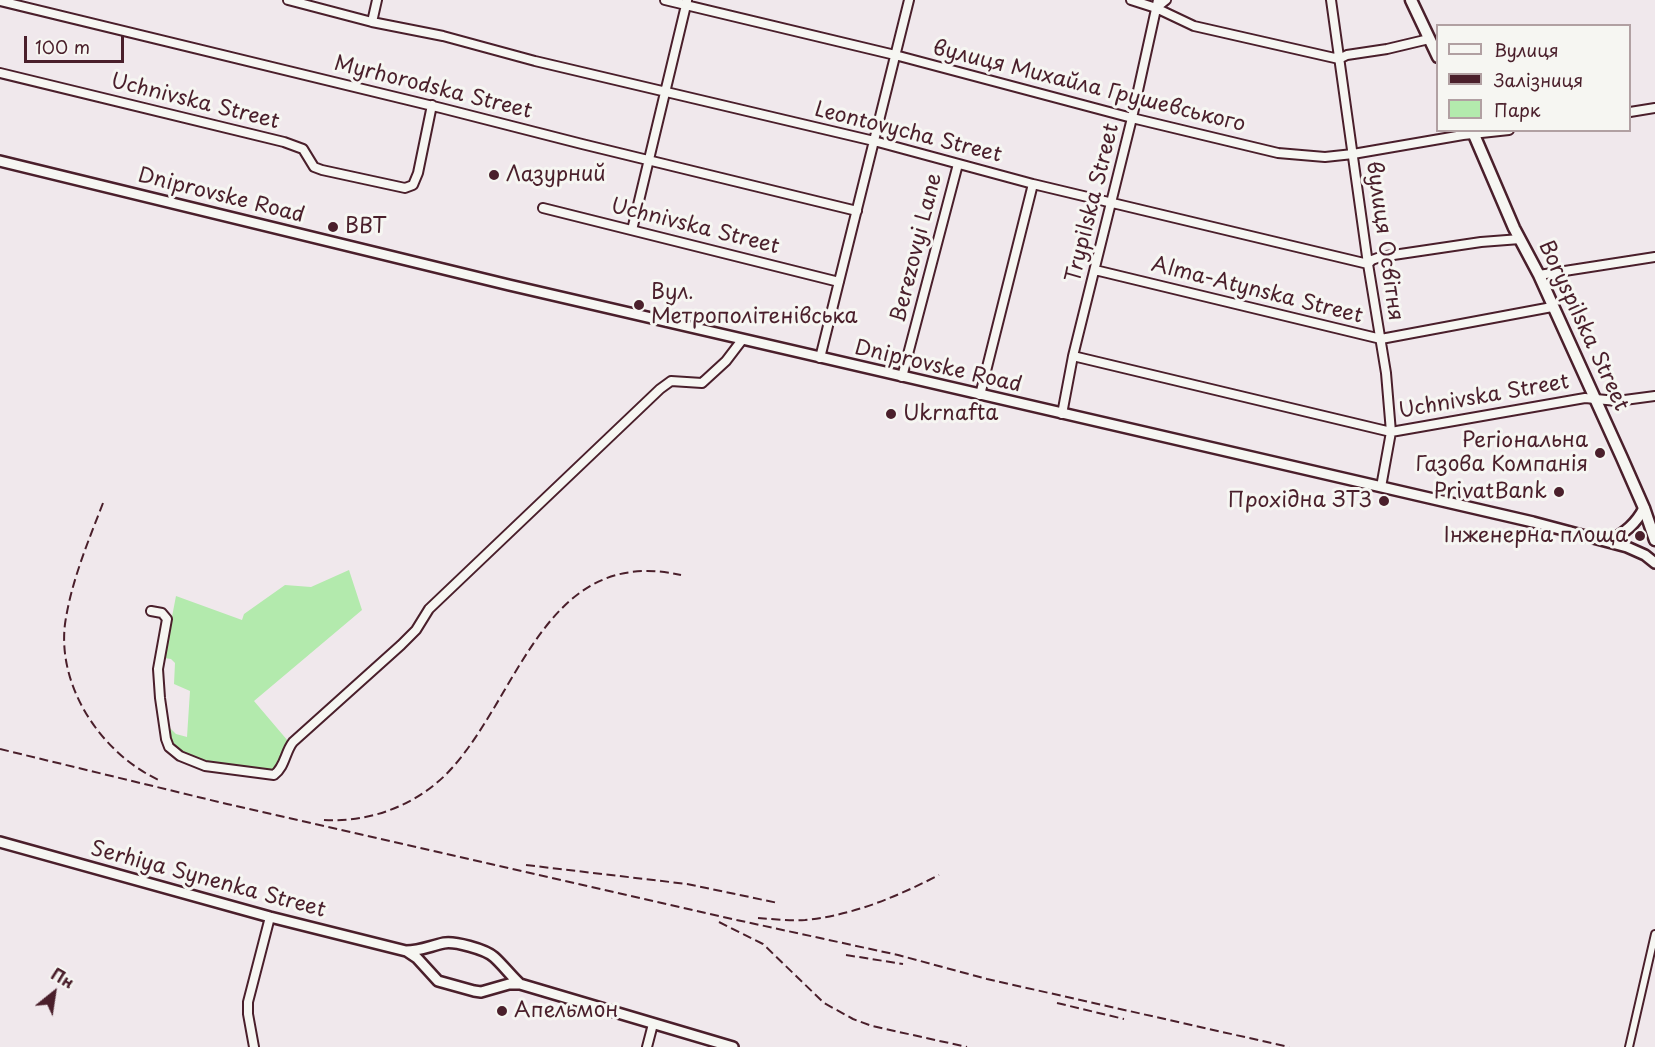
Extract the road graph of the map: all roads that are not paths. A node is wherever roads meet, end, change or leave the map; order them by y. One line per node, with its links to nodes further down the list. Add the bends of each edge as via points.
1 (288, 0): 12 (street, Leontovycha Street)
2 (377, 0): 12 (street)
3 (665, 0): 10 (street, вулиця Михайла Грушевського)
4 (909, 0): 14 (street)
5 (1131, 0): 11 (street)
6 (1166, 0): 11 (street)
7 (1331, 0): 16 (street, вулиця Освітня)
8 (1411, 0): 13 (main road)
9 (0, 1): 19 (street, Myrhorodska Street)
10 (686, 3): 14 (street, вулиця Михайла Грушевського); 18 (street)
11 (1157, 4): 16 (street, via 1194,26); 22 (street, Trypilska Street)
12 (372, 21): 18 (street, Leontovycha Street)
13 (1429, 39): 15 (main road); 16 (street)
14 (895, 55): 22 (street, вулиця Михайла Грушевського); 24 (street)
15 (1436, 55)
16 (1340, 59): 25 (street, вулиця Освітня)
17 (0, 73): 19 (street, Uchnivska Street, via 284,142 308,154 314,167 405,188 411,186 418,173)
18 (664, 91): 24 (street, Leontovycha Street); 26 (street)
19 (432, 105): 26 (street, Myrhorodska Street)
20 (1655, 108): 21 (street)
21 (1631, 112)
22 (1132, 118): 25 (street, вулиця Михайла Грушевського, via 1278,153 1325,157); 30 (street, Trypilska Street)
23 (1472, 132): 25 (street, вулиця Михайла Грушевського); 34 (main road, Boryspilska Street)
24 (874, 141): 28 (street, Leontovycha Street); 32 (street)
25 (1353, 154): 36 (street, вулиця Освітня)
26 (648, 159): 32 (street, Myrhorodska Street); 33 (street)
27 (0, 161): 42 (street, Dniprovske Road)
28 (958, 164): 29 (street, Leontovycha Street); 45 (street, Berezovyi Lane)
29 (1033, 184): 30 (street, Leontovycha Street); 46 (street)
30 (1111, 202): 36 (street, Leontovycha Street); 37 (street, Trypilska Street)
31 (543, 208): 33 (street, Uchnivska Street)
32 (857, 211): 39 (street)
33 (632, 230): 39 (street, Uchnivska Street)
34 (1520, 239): 36 (street, via 1380,257); 38 (main road, Boryspilska Street)
35 (1655, 258): 38 (street)
36 (1368, 264): 41 (street, вулиця Освітня)
37 (1095, 270): 41 (street, Alma-Atynska Street); 43 (street, Trypilska Street)
38 (1539, 275): 40 (main road, Boryspilska Street)
39 (839, 282): 44 (street)
40 (1552, 307): 41 (street, Alma-Atynska Street); 48 (main road, Boryspilska Street)
41 (1381, 339): 50 (street, вулиця Освітня)
42 (742, 340): 44 (street, Dniprovske Road); 56 (street, via 702,383 672,381 660,389 432,606 401,645 293,742 274,774 205,766 169,747 158,669 167,619)
43 (1072, 356): 49 (street, Trypilska Street); 50 (street)
44 (820, 358): 45 (street, Dniprovske Road)
45 (902, 377): 46 (street, Dniprovske Road)
46 (980, 395): 49 (street, Dniprovske Road)
47 (1655, 396): 48 (street, Uchnivska Street)
48 (1596, 400): 50 (street, Uchnivska Street, via 1585,398); 52 (main road, Boryspilska Street)
49 (1062, 414): 51 (street, Dniprovske Road)
50 (1391, 432): 51 (street, вулиця Освітня)
51 (1381, 487): 54 (street, Dniprovske Road)
52 (1644, 508): 53 (main road, Boryspilska Street); 54 (street, via 1627,530)
53 (1655, 540)
54 (1610, 542): 55 (street, Dniprovske Road, via 1646,555)
55 (1655, 563)
56 (151, 611)
57 (0, 842): 58 (street, Serhiya Synenka Street)
58 (270, 917): 60 (street, Serhiya Synenka Street); 63 (street, via 248,1002)
59 (1655, 934): 66 (street)
60 (406, 951): 61 (street, Serhiya Synenka Street, via 438,981 481,992); 61 (street, Serhiya Synenka Street, via 453,942 494,957)
61 (520, 984): 62 (street, Serhiya Synenka Street)
62 (653, 1024): 64 (street); 65 (street, Serhiya Synenka Street)
63 (254, 1047)
64 (647, 1047)
65 (733, 1047)
66 (1629, 1047)

